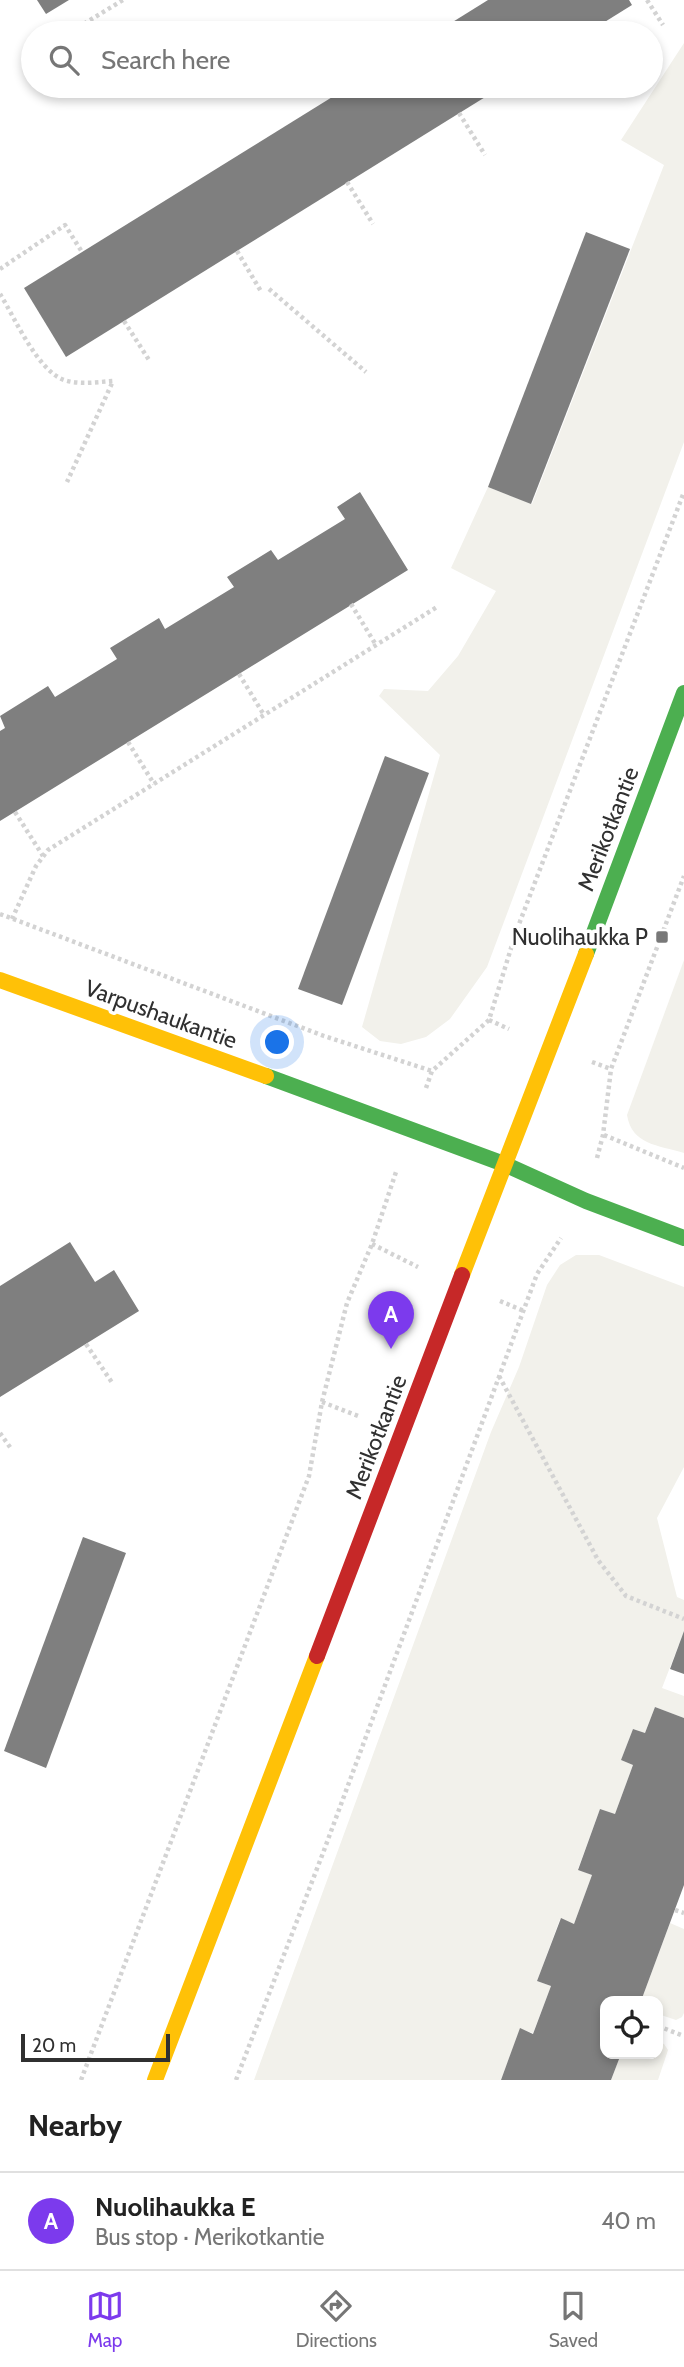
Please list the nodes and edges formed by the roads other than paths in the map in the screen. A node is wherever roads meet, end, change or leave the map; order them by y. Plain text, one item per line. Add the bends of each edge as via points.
1 (684, 693) edge
2 (0, 979) edge
3 (503, 1164) junction
4 (684, 1238) edge
5 (155, 2080) edge

1 - 3 street, Merikotkantie
2 - 3 street, Varpushaukantie
3 - 4 street, Varpushaukantie
3 - 5 street, Merikotkantie

